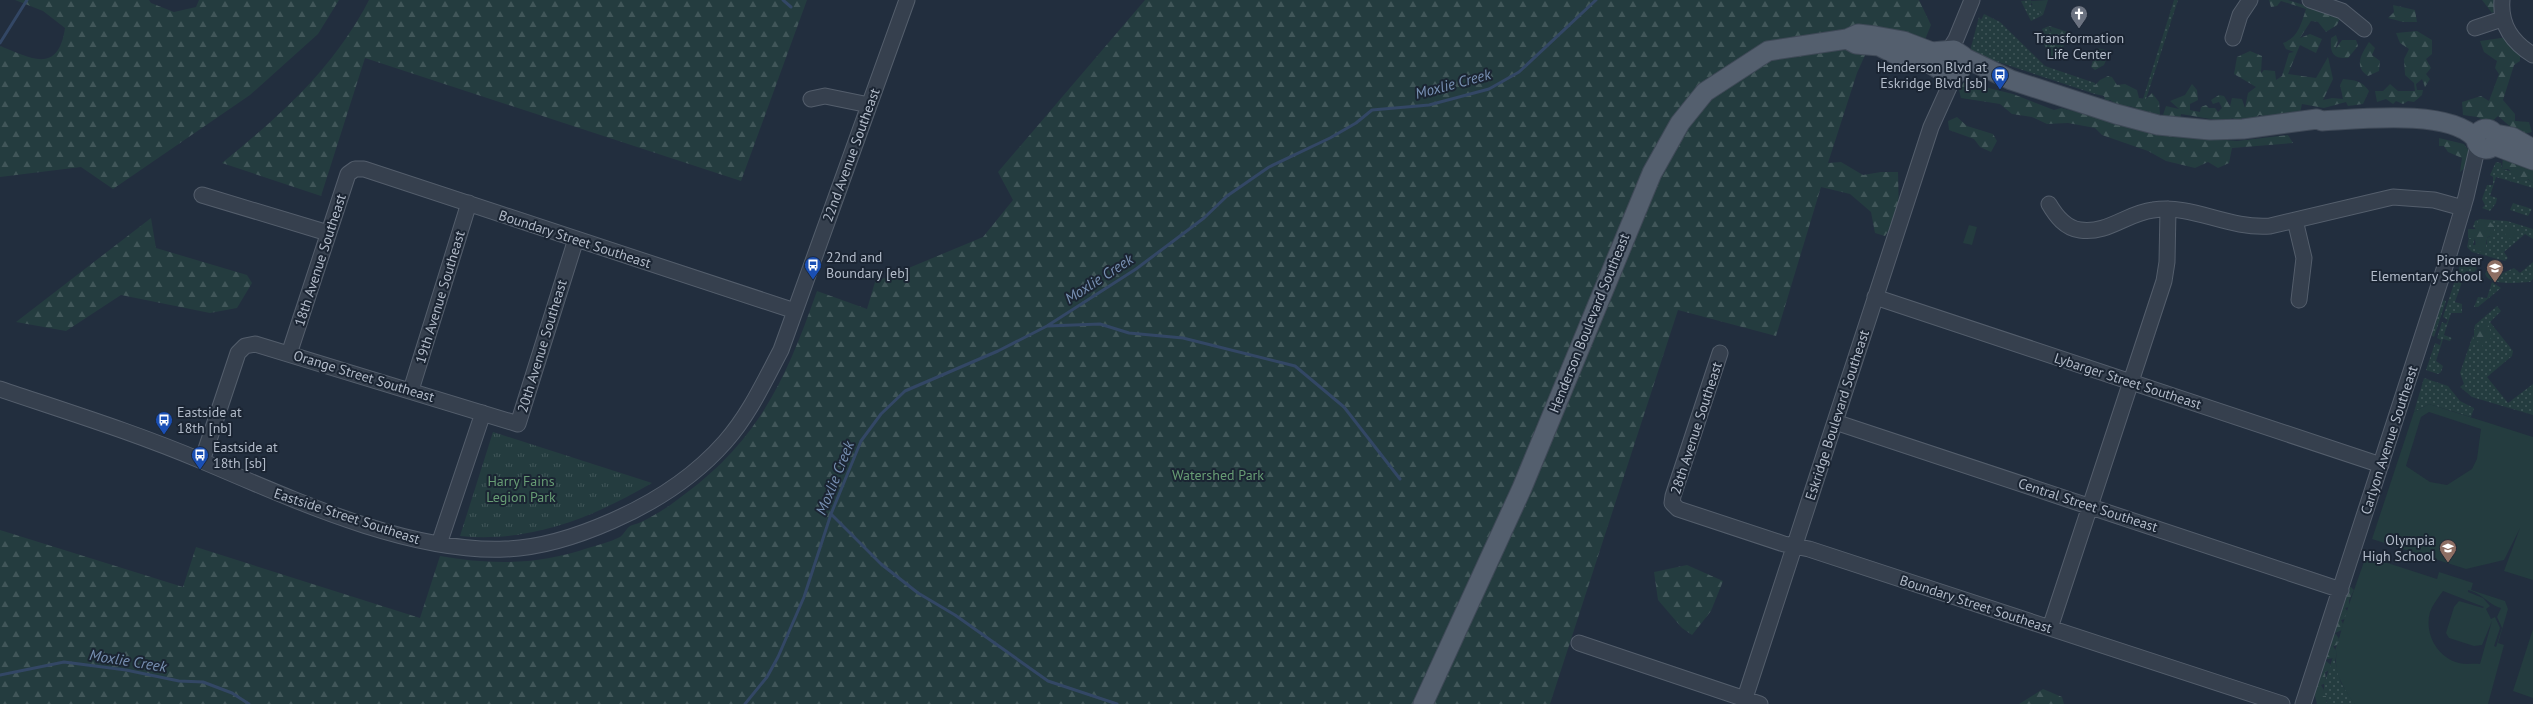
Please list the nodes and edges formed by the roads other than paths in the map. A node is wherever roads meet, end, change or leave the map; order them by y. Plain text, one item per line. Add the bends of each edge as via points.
1 (907, 0) edge
2 (2250, 0) edge
3 (2310, 0) edge
4 (2502, 0) edge
5 (1971, 1) edge
6 (2502, 19) junction
7 (2475, 28) dead end
8 (2364, 29) dead end
9 (2233, 38) dead end
10 (1847, 39) junction
11 (1955, 53) junction
12 (2533, 55) edge
13 (1948, 72) junction
14 (2011, 80) junction
15 (811, 99) dead end
16 (869, 105) junction
17 (2485, 140) junction
18 (2533, 149) edge
19 (2533, 160) edge
20 (355, 169) joint
21 (202, 194) dead end
22 (2465, 202) junction
23 (469, 204) junction
24 (2049, 204) dead end
25 (2168, 208) junction
26 (2295, 220) junction
27 (328, 233) junction
28 (576, 239) junction
29 (1875, 297) junction
30 (2299, 300) dead end
31 (795, 311) junction
32 (1720, 352) dead end
33 (290, 354) junction
34 (2131, 382) junction
35 (0, 389) edge
36 (411, 390) junction
37 (483, 413) junction
38 (1835, 422) junction
39 (202, 461) junction
40 (2381, 465) junction
41 (1672, 503) joint
42 (2091, 506) junction
43 (439, 544) junction
44 (1794, 546) junction
45 (2341, 590) junction
46 (2050, 628) junction
47 (1580, 643) dead end
48 (1744, 702) edge
49 (1423, 704) edge
50 (1760, 704) edge
51 (2282, 704) edge
52 (2303, 704) edge

1 - 16 street, 22nd Avenue Southeast
2 - 9 street via 2240,15
3 - 8 street via 2342,11
4 - 6 street
5 - 11 street via 1956,39
6 - 7 street
6 - 12 street via 2508,33
10 - 11 main road, Henderson Boulevard Southeast via 1858,34 1876,36 1903,41 1932,52
10 - 13 main road, Henderson Boulevard Southeast via 1856,44 1879,46 1897,55 1921,60
10 - 49 main road, Henderson Boulevard Southeast via 1768,51 1705,92 1680,123 1652,173 1522,488
11 - 13 main road via 1962,70
11 - 14 main road, Henderson Boulevard Southeast
13 - 14 main road, Henderson Boulevard Southeast via 1989,80
13 - 29 street, Eskridge Boulevard Southeast
14 - 17 main road, Henderson Boulevard Southeast via 2138,120 2171,127 2243,129 2317,119 2349,110 2396,108 2442,115
15 - 16 street via 825,96
16 - 31 street, 22nd Avenue Southeast
17 - 18 main road, Henderson Boulevard Southeast via 2512,137
17 - 19 main road, Henderson Boulevard Southeast
17 - 22 street, Carlyon Avenue Southeast
20 - 23 street, Boundary Street Southeast via 364,169
20 - 27 street, 18th Avenue Southeast via 348,174
21 - 27 street
22 - 26 street via 2393,197
22 - 40 street, Carlyon Avenue Southeast
23 - 28 street, Boundary Street Southeast
23 - 36 street, 19th Avenue Southeast
24 - 25 street via 2062,222 2070,227 2089,231 2107,228 2151,210
25 - 26 street via 2186,210 2252,228
25 - 34 street via 2164,280
26 - 30 street via 2304,258
27 - 33 street, 18th Avenue Southeast
28 - 31 street, Boundary Street Southeast
28 - 37 street, 20th Avenue Southeast via 518,424
29 - 34 street, Lybarger Street Southeast
29 - 38 street, Eskridge Boulevard Southeast
31 - 43 street, Eastside Street Southeast via 780,350 754,401 725,442 690,474 655,499 600,526 562,540 534,546 504,549
32 - 41 street, 28th Avenue Southeast
33 - 36 street, Orange Street Southeast
33 - 39 street, Orange Street Southeast via 255,344 245,346 238,353
34 - 40 street, Lybarger Street Southeast
34 - 42 street
35 - 39 street, Eastside Street Southeast via 139,436
36 - 37 street, Orange Street Southeast
37 - 43 street
38 - 42 street, Central Street Southeast
38 - 44 street, Eskridge Boulevard Southeast
39 - 43 street, Eastside Street Southeast via 322,510
40 - 45 street, Carlyon Avenue Southeast
41 - 44 street, Boundary Street Southeast via 1678,509
42 - 45 street, Central Street Southeast
42 - 46 street
44 - 46 street, Boundary Street Southeast
44 - 48 street, Eskridge Boulevard Southeast
45 - 52 street, Carlyon Avenue Southeast
46 - 51 street, Boundary Street Southeast
47 - 48 street
48 - 50 street

